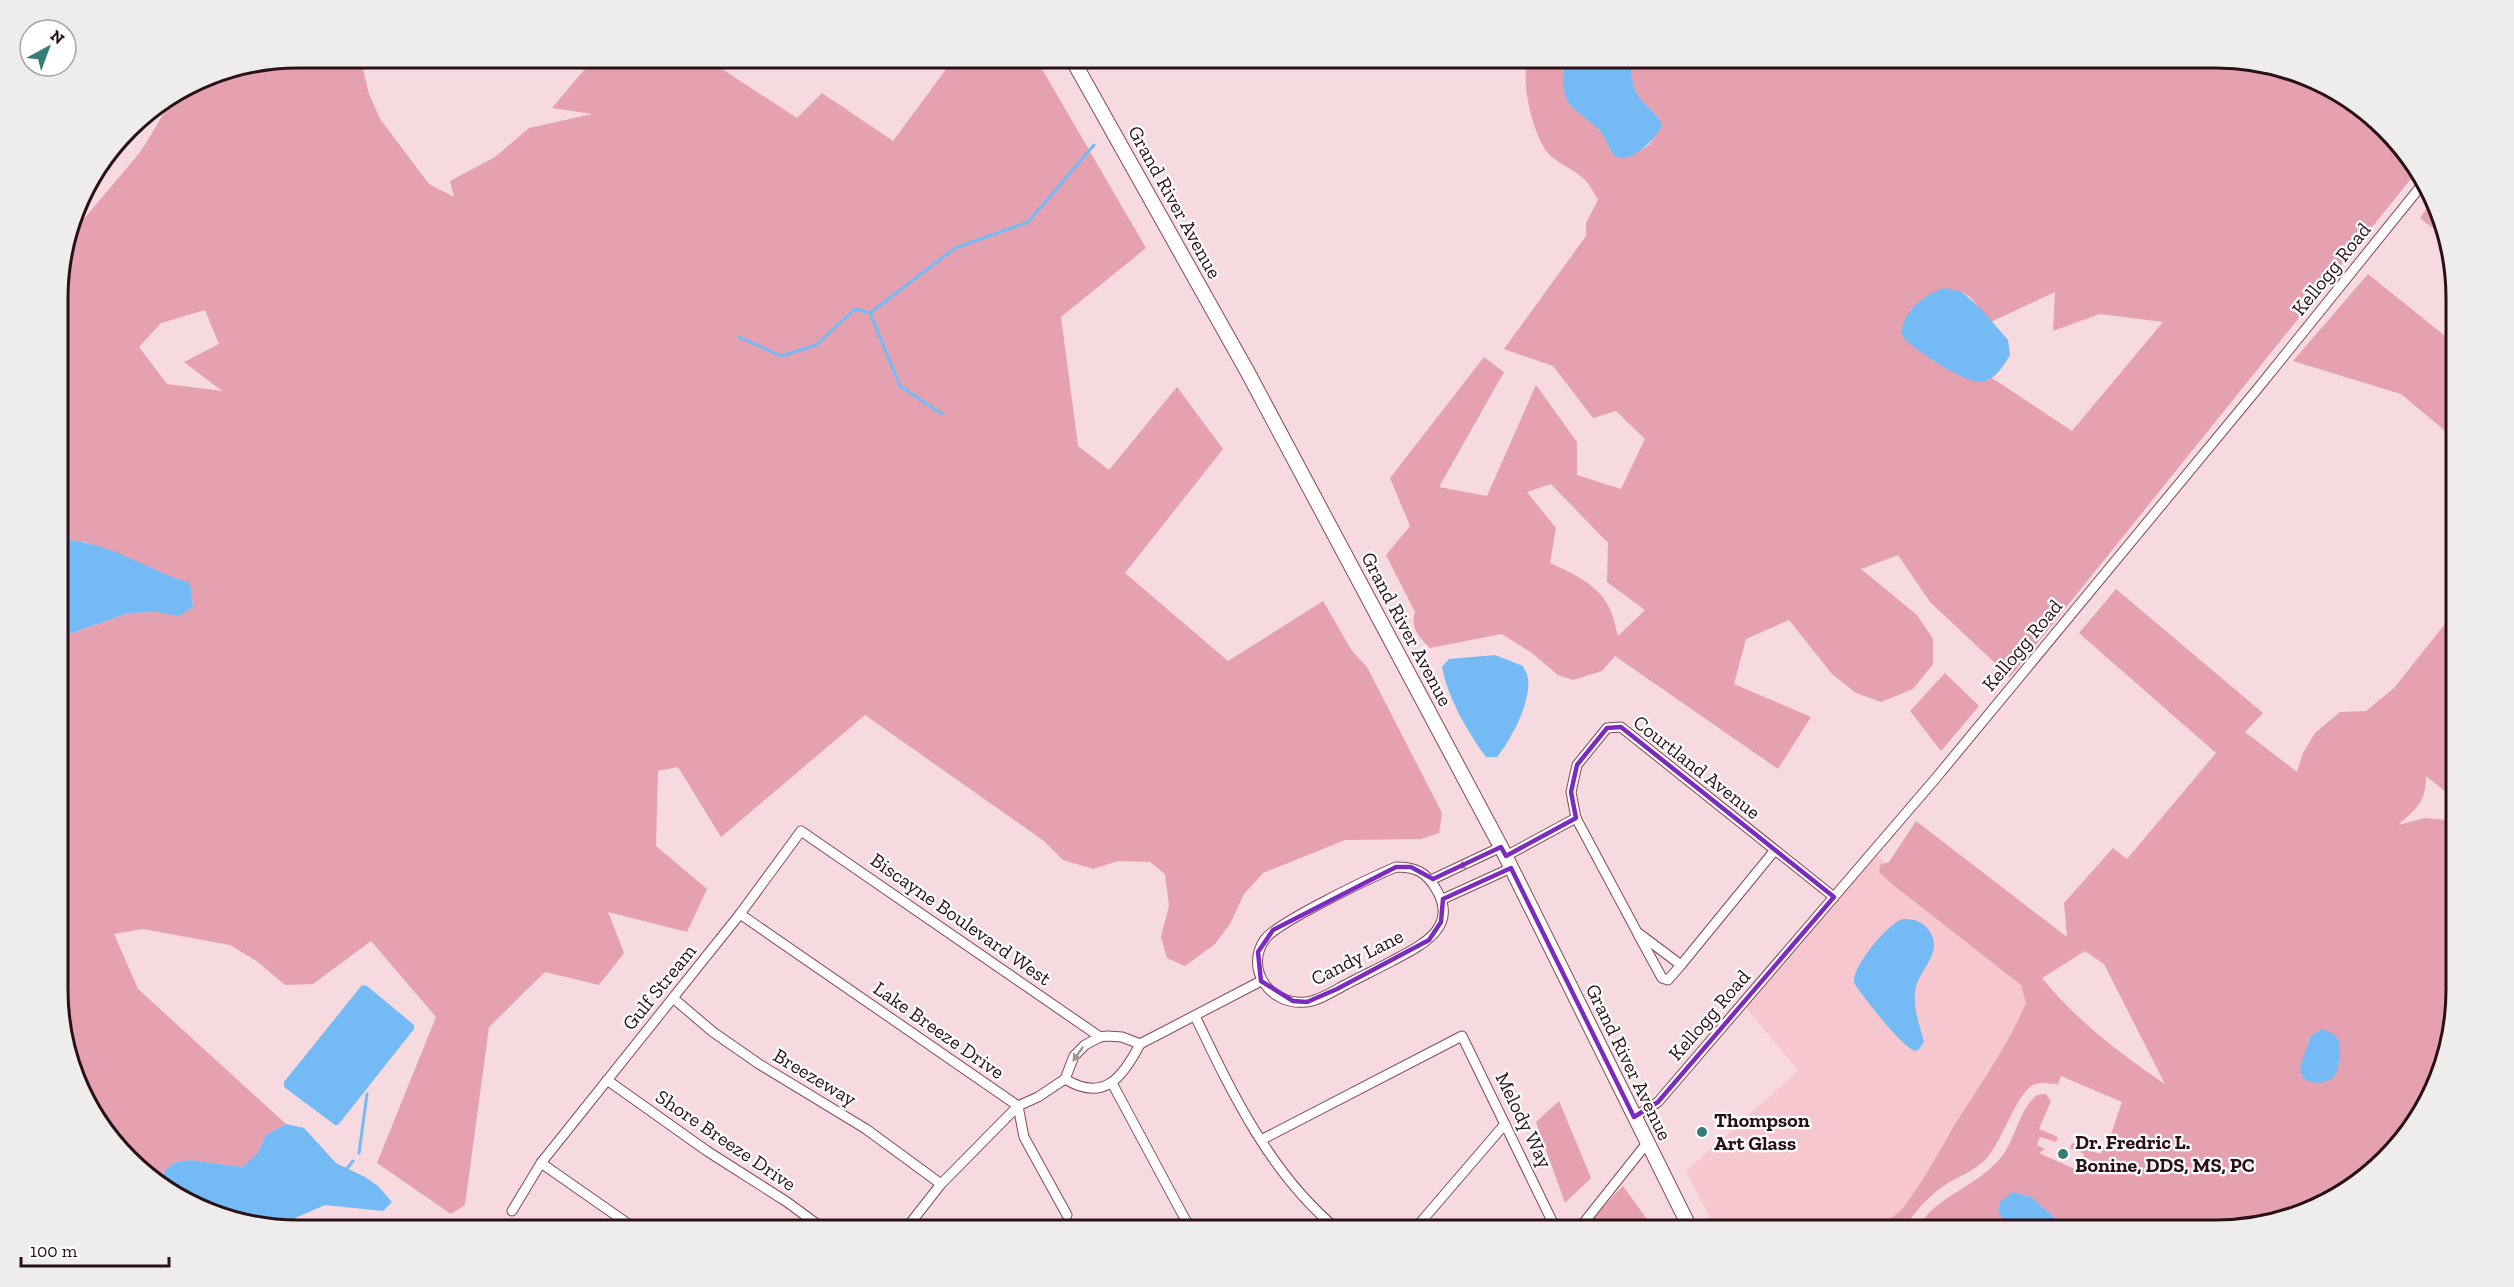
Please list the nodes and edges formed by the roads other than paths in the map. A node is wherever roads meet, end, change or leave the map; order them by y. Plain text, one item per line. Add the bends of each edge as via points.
1 (1077, 68) edge
2 (2419, 189) edge
3 (1576, 818) junction
4 (801, 831) joint
5 (1775, 850) junction
6 (1506, 857) junction
7 (1431, 880) junction
8 (1834, 897) junction
9 (1443, 899) junction
10 (740, 914) junction
11 (1637, 932) junction
12 (1681, 964) junction
13 (1261, 981) junction
14 (673, 998) junction
15 (1195, 1016) junction
16 (1100, 1037) junction
17 (1140, 1044) junction
18 (1065, 1079) junction
19 (607, 1080) junction
20 (1112, 1083) junction
21 (1018, 1106) junction
22 (1634, 1118) junction
23 (1505, 1124) junction
24 (1261, 1140) junction
25 (1647, 1143) junction
26 (542, 1162) junction
27 (941, 1184) junction
28 (512, 1210) dead end
29 (1067, 1215) dead end
30 (623, 1220) edge
31 (810, 1220) edge
32 (913, 1220) edge
33 (1186, 1220) edge
34 (1326, 1220) edge
35 (1423, 1220) edge
36 (1552, 1220) edge
37 (1586, 1220) edge
38 (1686, 1220) edge

1 - 6 main road, Grand River Avenue via 1247,371
2 - 8 street, Kellogg Road
3 - 5 street, Courtland Avenue via 1572,792 1577,765 1607,728 1621,727
3 - 6 street
3 - 11 street, Courtland Avenue
4 - 10 street, Gulf Stream
4 - 16 street, Biscayne Boulevard West
5 - 8 street, Courtland Avenue
5 - 12 street, Courtland Avenue
6 -> 7 street
6 - 9 street
6 - 22 main road, Grand River Avenue
7 - 9 street
7 - 13 street via 1412,867 1396,867 1273,930 1258,952
8 - 22 street, Kellogg Road via 1658,1102
9 - 13 street, Candy Lane via 1441,922 1429,940 1337,989 1307,1002 1293,1001 1274,993
10 - 14 street, Gulf Stream
10 - 21 street, Lake Breeze Drive
11 - 12 street, Courtland Avenue
11 - 12 street, Courtland Avenue via 1662,978 1668,980
13 - 15 street
14 - 19 street, Gulf Stream
14 - 27 street, Breezeway via 759,1064 866,1129
15 - 17 street
15 - 24 street via 1226,1081
16 - 17 street via 1122,1036
16 -> 18 street via 1074,1056
17 - 20 street via 1122,1075
18 - 20 street via 1091,1090
18 - 21 street
19 - 26 street, Gulf Stream
19 - 31 street, Shore Breeze Drive
20 - 33 street
21 - 27 street
21 - 29 street via 1024,1137
22 - 25 main road, Grand River Avenue
23 - 24 street, Melody Way via 1462,1036
23 - 35 street
23 - 36 street, Melody Way
24 - 34 street via 1274,1162
25 - 37 street
25 - 38 main road, Grand River Avenue
26 - 28 street, Gulf Stream
26 - 30 street
27 - 32 street

